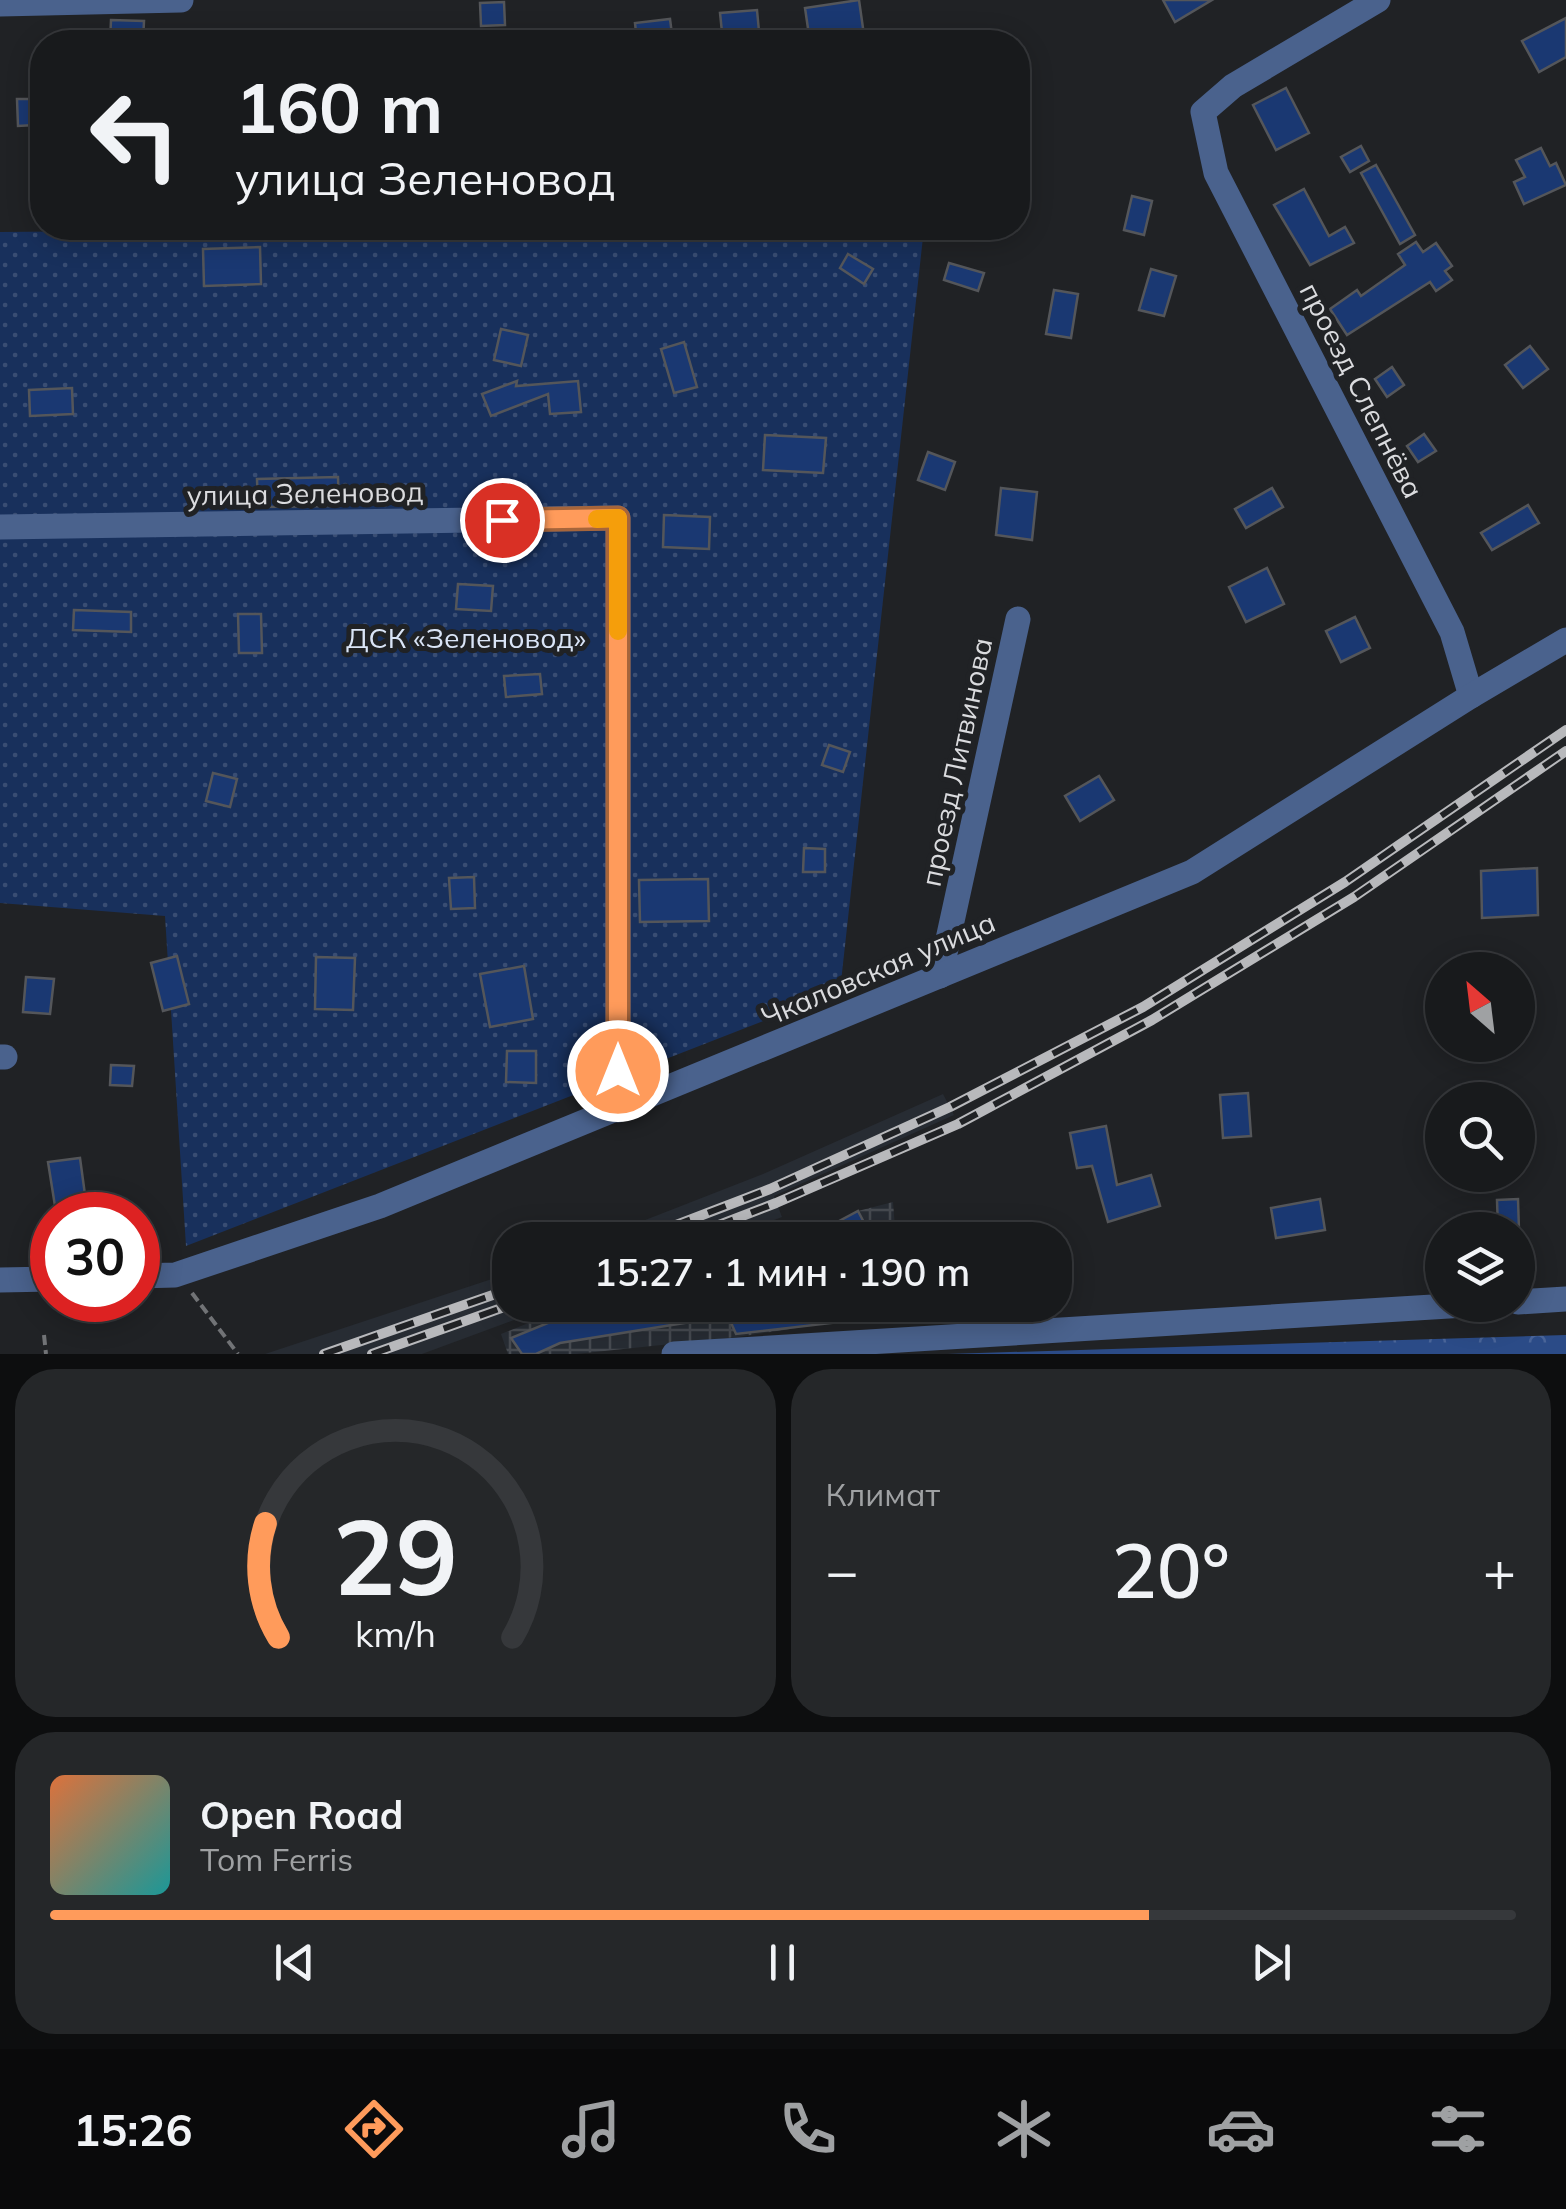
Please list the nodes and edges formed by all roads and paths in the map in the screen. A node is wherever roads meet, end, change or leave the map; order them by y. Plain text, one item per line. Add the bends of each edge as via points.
1 (182, 0) edge
2 (1378, 0) edge
3 (0, 4) edge
4 (0, 527) edge
5 (1018, 619) dead end
6 (1566, 640) edge
7 (1471, 696) junction
8 (940, 976) junction
9 (618, 1110) junction
10 (175, 1274) junction
11 (160, 1275) edge
12 (30, 1279) edge
13 (0, 1280) edge
14 (1566, 1299) edge
15 (1535, 1301) edge
16 (1425, 1307) edge
17 (44, 1335) dead end
18 (46, 1354) edge
19 (238, 1354) edge
20 (674, 1354) edge

1 - 3 street
2 - 7 street, проезд Слепнёва via 1233,86 1202,112 1216,173 1452,632
4 - 9 street, улица Зеленовод via 618,518
5 - 8 street, проезд Литвинова
6 - 7 street, Чкаловская улица
7 - 8 street, Чкаловская улица via 1192,872
8 - 9 street, Чкаловская улица
9 - 10 street, Чкаловская улица via 380,1206
10 - 11 street, Чкаловская улица
10 - 19 path
12 - 13 street
14 - 15 street
16 - 20 street
17 - 18 path

